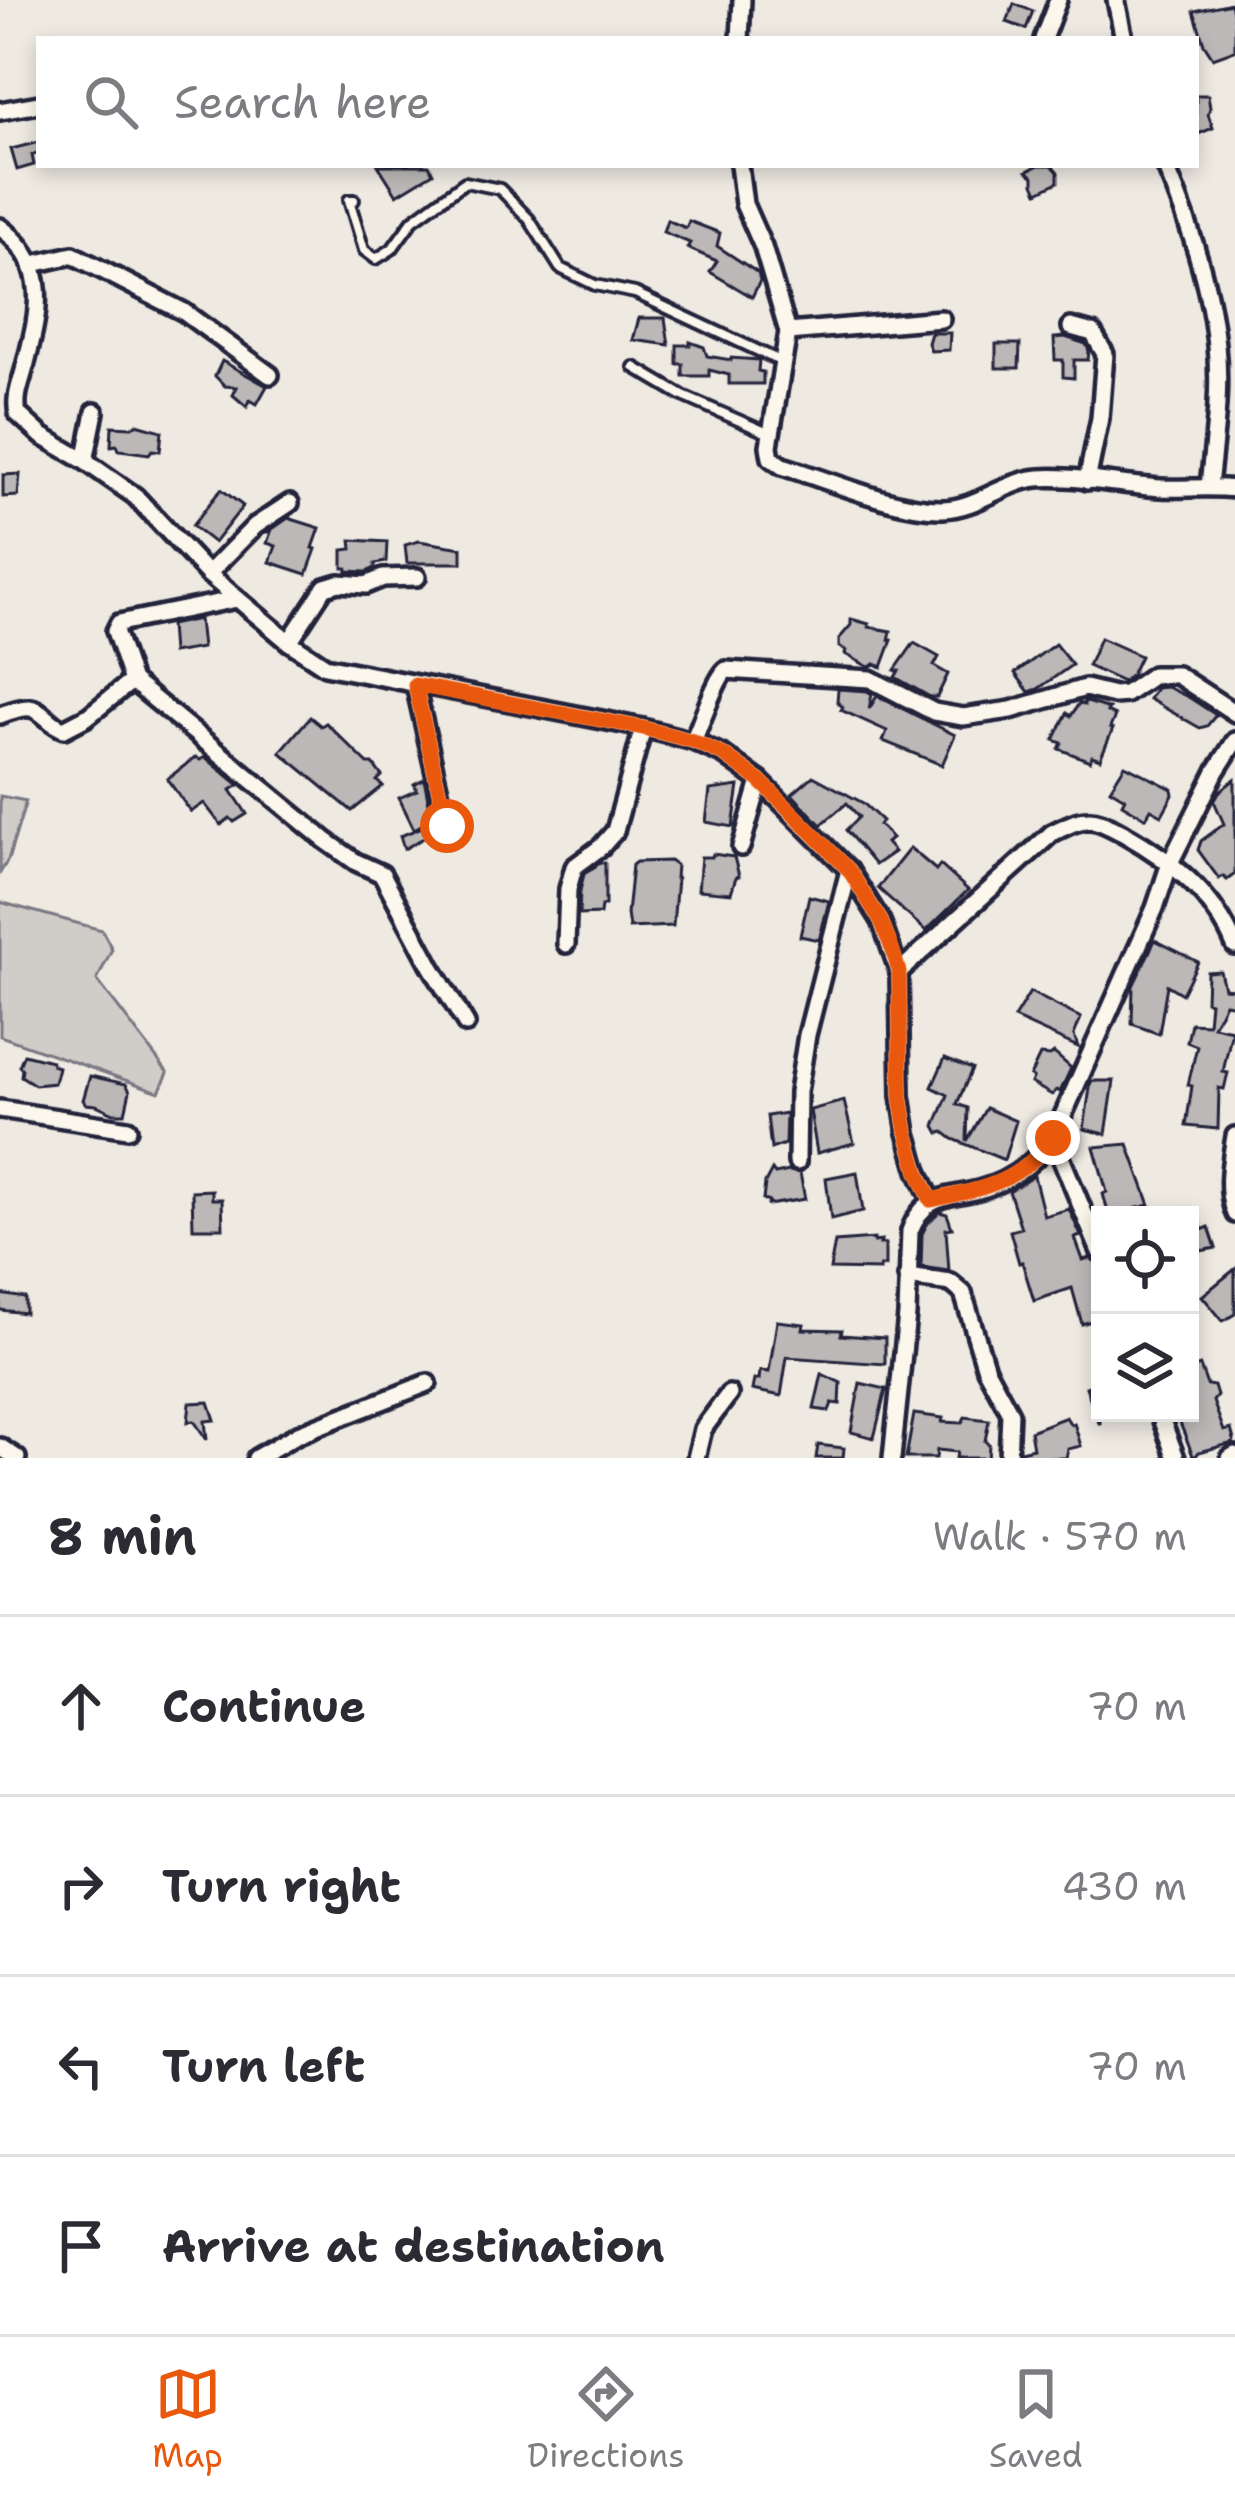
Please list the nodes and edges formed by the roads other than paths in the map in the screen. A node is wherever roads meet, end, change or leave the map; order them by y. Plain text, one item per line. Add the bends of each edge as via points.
1 (742, 0) edge
2 (1058, 0) edge
3 (1116, 0) edge
4 (735, 36) edge
5 (1044, 36) edge
6 (1123, 36) edge
7 (36, 105) edge
8 (0, 111) edge
9 (739, 168) edge
10 (1166, 168) edge
11 (354, 200) dead end
12 (0, 227) edge
13 (33, 264) junction
14 (941, 319) dead end
15 (1071, 327) dead end
16 (788, 332) junction
17 (783, 362) junction
18 (634, 367) dead end
19 (270, 375) dead end
20 (95, 412) dead end
21 (771, 435) junction
22 (85, 461) junction
23 (1088, 482) junction
24 (1209, 486) junction
25 (1235, 489) edge
26 (290, 503) dead end
27 (208, 574) junction
28 (417, 577) dead end
29 (237, 599) junction
30 (290, 642) junction
31 (132, 681) junction
32 (415, 685) junction
33 (1235, 712) edge
34 (0, 715) edge
35 (643, 728) junction
36 (693, 741) junction
37 (1235, 741) edge
38 (760, 781) junction
39 (447, 826) dead end
40 (741, 847) dead end
41 (1171, 863) junction
42 (849, 870) junction
43 (566, 944) dead end
44 (1235, 946) edge
45 (899, 972) junction
46 (466, 1024) dead end
47 (0, 1109) edge
48 (128, 1129) dead end
49 (1235, 1136) edge
50 (1053, 1138) junction
51 (796, 1162) dead end
52 (931, 1200) junction
53 (1235, 1214) edge
54 (1091, 1230) edge
55 (907, 1277) junction
56 (428, 1383) dead end
57 (729, 1394) dead end
58 (1162, 1422) edge
59 (0, 1447) edge
60 (894, 1456) edge
61 (16, 1458) edge
62 (256, 1458) edge
63 (697, 1458) edge
64 (1009, 1458) edge
65 (1176, 1458) edge

1 - 4 street
2 - 5 street
3 - 6 street
7 - 8 street
9 - 16 street
10 - 24 street via 1216,344
11 - 17 lane via 364,250 376,259 465,182 500,189 560,268 635,293
12 - 13 street
13 - 19 street via 74,255 184,313
13 - 22 street via 38,304 16,405 42,436
14 - 16 street
15 - 23 street via 1093,333 1105,354
16 - 17 street
17 - 21 street
18 - 21 lane
20 - 22 street
21 - 23 street via 771,458 782,466 910,507 966,505 1030,479
22 - 27 street via 135,496
23 - 24 street
24 - 25 street
26 - 27 street
27 - 29 street
28 - 30 street via 326,587
29 - 30 street
29 - 31 street via 119,623
30 - 32 street via 325,666
31 - 34 street via 64,729 31,708
31 - 46 street via 325,840 382,874
32 - 35 street
32 - 39 street
33 - 36 street via 1166,673 1126,694 1084,688 963,717 934,712 870,679 726,670
35 - 36 street
35 - 43 street via 615,831 574,867
36 - 38 street
37 - 41 street
38 - 40 street
38 - 42 street
41 - 44 street via 1220,915
41 - 45 street via 1103,823 1074,822
41 - 50 street
42 - 45 street via 881,921
42 - 51 street via 807,1035
45 - 52 street via 901,1096
47 - 48 street
49 - 53 street
50 - 52 street via 1015,1175
50 - 54 street
52 - 55 street via 910,1231
55 - 60 street
55 - 64 street via 951,1283 963,1293 986,1369 1010,1413
56 - 62 street
57 - 63 street via 704,1429
58 - 65 street
59 - 61 street

